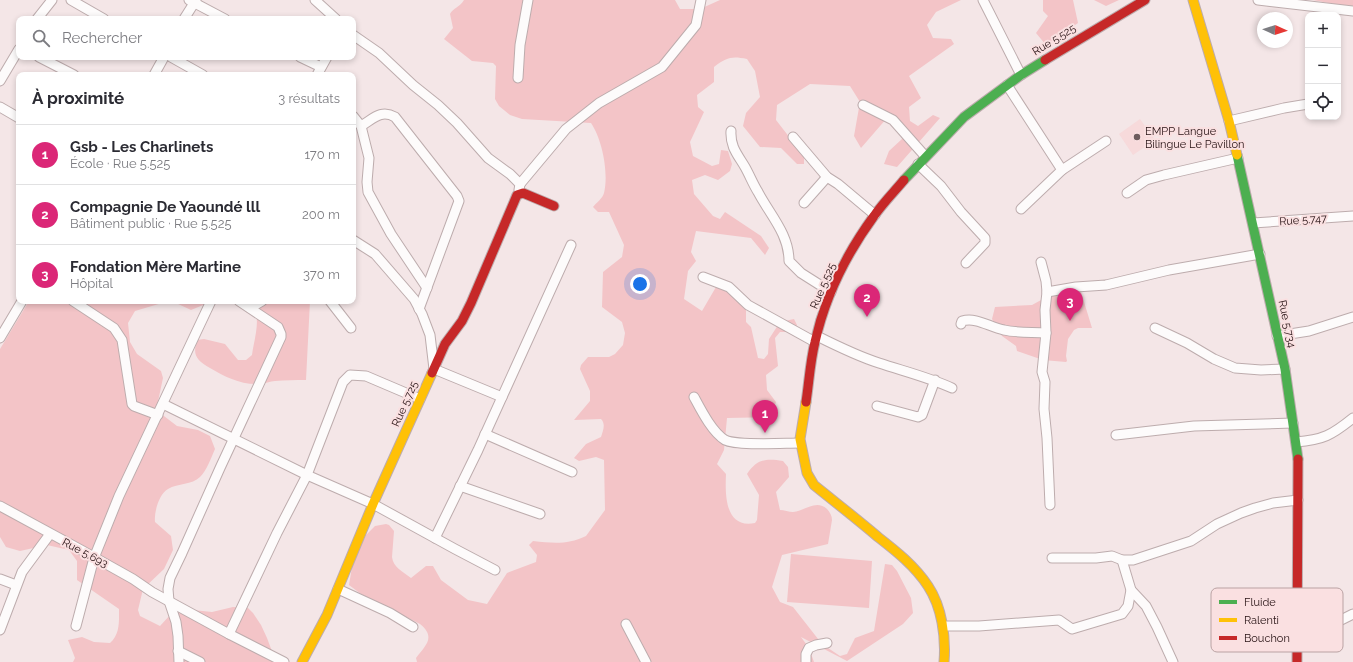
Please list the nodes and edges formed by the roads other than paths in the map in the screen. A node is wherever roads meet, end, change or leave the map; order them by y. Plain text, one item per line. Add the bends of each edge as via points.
1 (52, 0) edge
2 (71, 0) edge
3 (315, 0) edge
4 (528, 0) edge
5 (701, 0) edge
6 (983, 0) edge
7 (1145, 0) edge
8 (1193, 0) edge
9 (1258, 0) edge
10 (193, 1) edge
11 (1315, 7) edge
12 (1353, 12) edge
13 (39, 16) edge
14 (99, 16) edge
15 (186, 16) edge
16 (220, 16) edge
17 (333, 16) edge
18 (356, 36) edge
19 (16, 54) edge
20 (45, 60) edge
21 (162, 60) edge
22 (176, 60) edge
23 (303, 60) edge
24 (325, 60) edge
25 (68, 72) edge
26 (156, 72) edge
27 (198, 72) edge
28 (317, 72) edge
29 (319, 72) edge
30 (1021, 75) junction
31 (518, 78) dead end
32 (0, 81) edge
33 (1007, 85) junction
34 (863, 104) dead end
35 (1305, 104) edge
36 (0, 106) edge
37 (16, 116) edge
38 (356, 120) edge
39 (1229, 121) junction
40 (361, 126) junction
41 (731, 131) dead end
42 (793, 137) dead end
43 (1106, 141) dead end
44 (925, 156) junction
45 (1238, 158) junction
46 (918, 164) junction
47 (1062, 170) junction
48 (827, 177) junction
49 (520, 184) junction
50 (1127, 193) dead end
51 (519, 194) junction
52 (804, 203) dead end
53 (554, 206) dead end
54 (1021, 209) dead end
55 (875, 215) junction
56 (1353, 216) edge
57 (1253, 223) junction
58 (356, 242) edge
59 (571, 245) dead end
60 (1260, 254) junction
61 (1041, 262) dead end
62 (966, 263) dead end
63 (703, 277) dead end
64 (427, 288) junction
65 (831, 292) junction
66 (1047, 292) junction
67 (20, 304) edge
68 (78, 304) edge
69 (210, 304) edge
70 (244, 304) edge
71 (257, 304) edge
72 (332, 304) edge
73 (250, 308) junction
74 (419, 309) junction
75 (1353, 317) edge
76 (960, 324) dead end
77 (352, 328) dead end
78 (1155, 328) dead end
79 (1046, 333) junction
80 (430, 336) junction
81 (1277, 336) junction
82 (0, 338) edge
83 (816, 339) junction
84 (446, 344) junction
85 (434, 369) junction
86 (1285, 369) junction
87 (935, 380) junction
88 (952, 388) dead end
89 (694, 397) dead end
90 (502, 398) junction
91 (420, 399) junction
92 (163, 404) junction
93 (877, 406) dead end
94 (158, 415) junction
95 (1353, 418) edge
96 (1293, 423) junction
97 (485, 434) junction
98 (1116, 435) dead end
99 (233, 439) junction
100 (1296, 442) junction
101 (800, 443) junction
102 (572, 472) dead end
103 (307, 474) junction
104 (460, 486) junction
105 (1298, 500) junction
106 (373, 504) junction
107 (1050, 505) dead end
108 (0, 506) edge
109 (540, 514) dead end
110 (50, 534) junction
111 (435, 538) junction
112 (94, 558) junction
113 (1052, 558) dead end
114 (1122, 560) junction
115 (495, 570) dead end
116 (0, 579) edge
117 (16, 585) junction
118 (1297, 588) edge
119 (338, 589) junction
120 (1131, 590) junction
121 (169, 601) junction
122 (1353, 614) edge
123 (1343, 619) edge
124 (626, 624) dead end
125 (76, 626) dead end
126 (943, 626) junction
127 (413, 627) dead end
128 (0, 630) edge
129 (228, 634) junction
130 (827, 643) dead end
131 (178, 651) junction
132 (1297, 652) edge
133 (179, 662) edge
134 (200, 662) edge
135 (284, 662) edge
136 (302, 662) edge
137 (646, 662) edge
138 (806, 662) edge
139 (944, 662) edge
140 (1173, 662) edge
141 (1297, 662) edge

1 - 13 street
2 - 14 street
3 - 17 street
4 - 31 street via 520,45
5 - 49 street via 696,25 662,67 599,104 566,129
6 - 30 street
7 - 30 street, Rue 5.525
8 - 39 street, Rue 5.734
9 - 11 street
10 - 15 street
10 - 16 street
11 - 12 street
18 - 49 street via 438,105 488,158
19 - 32 street
20 - 25 street
21 - 26 street
22 - 27 street
23 - 28 street
24 - 29 street
30 - 33 street, Rue 5.525
33 - 44 street, Rue 5.525 via 964,117
33 - 47 street
34 - 44 street via 893,120
35 - 39 street
36 - 37 street
38 - 40 street
39 - 45 street, Rue 5.734
40 - 64 street via 369,158 368,192 391,234
40 - 64 street via 383,114 388,113 395,117 457,196 458,206
41 - 65 street via 733,148 777,222 789,249 789,261 801,273
42 - 48 street
43 - 47 street
44 - 46 street, Rue 5.525
45 - 50 street via 1146,180
45 - 57 street, Rue 5.734
46 - 55 street, Rue 5.525
46 - 62 street via 985,238 985,243
47 - 54 street
48 - 52 street
48 - 55 street
49 - 51 street
51 - 53 street via 523,193
51 - 84 street, Rue 5.725 via 471,303
55 - 65 street, Rue 5.525
56 - 57 street, Rue 5.747
57 - 60 street, Rue 5.734
58 - 74 street via 375,254 414,299
59 - 90 street
60 - 66 street via 1169,270 1106,285
60 - 81 street, Rue 5.734
61 - 66 street
63 - 83 street via 729,287 748,305
64 - 74 street
65 - 83 street, Rue 5.525
66 - 79 street
67 - 82 street
68 - 94 street via 114,328 122,340 132,404
69 - 92 street
70 - 73 street
71 - 73 street
72 - 77 street
73 - 99 street via 278,327 281,338
74 - 80 street
75 - 81 street via 1309,331
76 - 79 street via 969,319 1004,330
78 - 86 street via 1235,368
79 - 107 street via 1042,372 1045,382 1044,408
80 - 84 street
80 - 85 street
81 - 86 street, Rue 5.734
83 - 87 street via 878,363
83 - 101 street, Rue 5.525
84 - 85 street, Rue 5.725
85 - 90 street
85 - 91 street, Rue 5.725
86 - 96 street, Rue 5.734
87 - 88 street
87 - 93 street via 922,415 918,417
89 - 101 street via 706,419 724,439 737,443
90 - 97 street
91 - 103 street via 366,376 350,375 343,382
91 - 106 street, Rue 5.725
92 - 94 street
92 - 99 street
94 - 112 street via 119,496
95 - 100 street via 1326,437
96 - 98 street via 1194,426
96 - 100 street, Rue 5.734
97 - 102 street
97 - 104 street
99 - 103 street
99 - 121 street via 170,578
100 - 105 street, Rue 5.734
101 - 126 street, Rue 5.525 via 814,485 919,572 937,603
103 - 106 street
103 - 129 street
104 - 109 street
104 - 111 street
105 - 114 street via 1255,508 1217,524 1191,541 1141,558
105 - 118 street, Rue 5.734
106 - 111 street
106 - 119 street, Rue 5.725
108 - 110 street, Rue 5.693
110 - 112 street, Rue 5.693
110 - 117 street via 22,572
111 - 115 street
112 - 121 street, Rue 5.693
112 - 125 street
113 - 114 street via 1112,556
114 - 120 street
116 - 117 street
117 - 128 street
119 - 127 street via 390,613
119 - 136 street, Rue 5.725
120 - 126 street via 1128,606 1122,614 1072,629 1060,620
120 - 140 street via 1146,606
121 - 129 street
121 - 131 street via 176,622
122 - 123 street
124 - 137 street
126 - 139 street, Rue 5.525
129 - 135 street
130 - 138 street via 809,648
131 - 133 street
131 - 134 street
132 - 141 street, Rue 5.734

